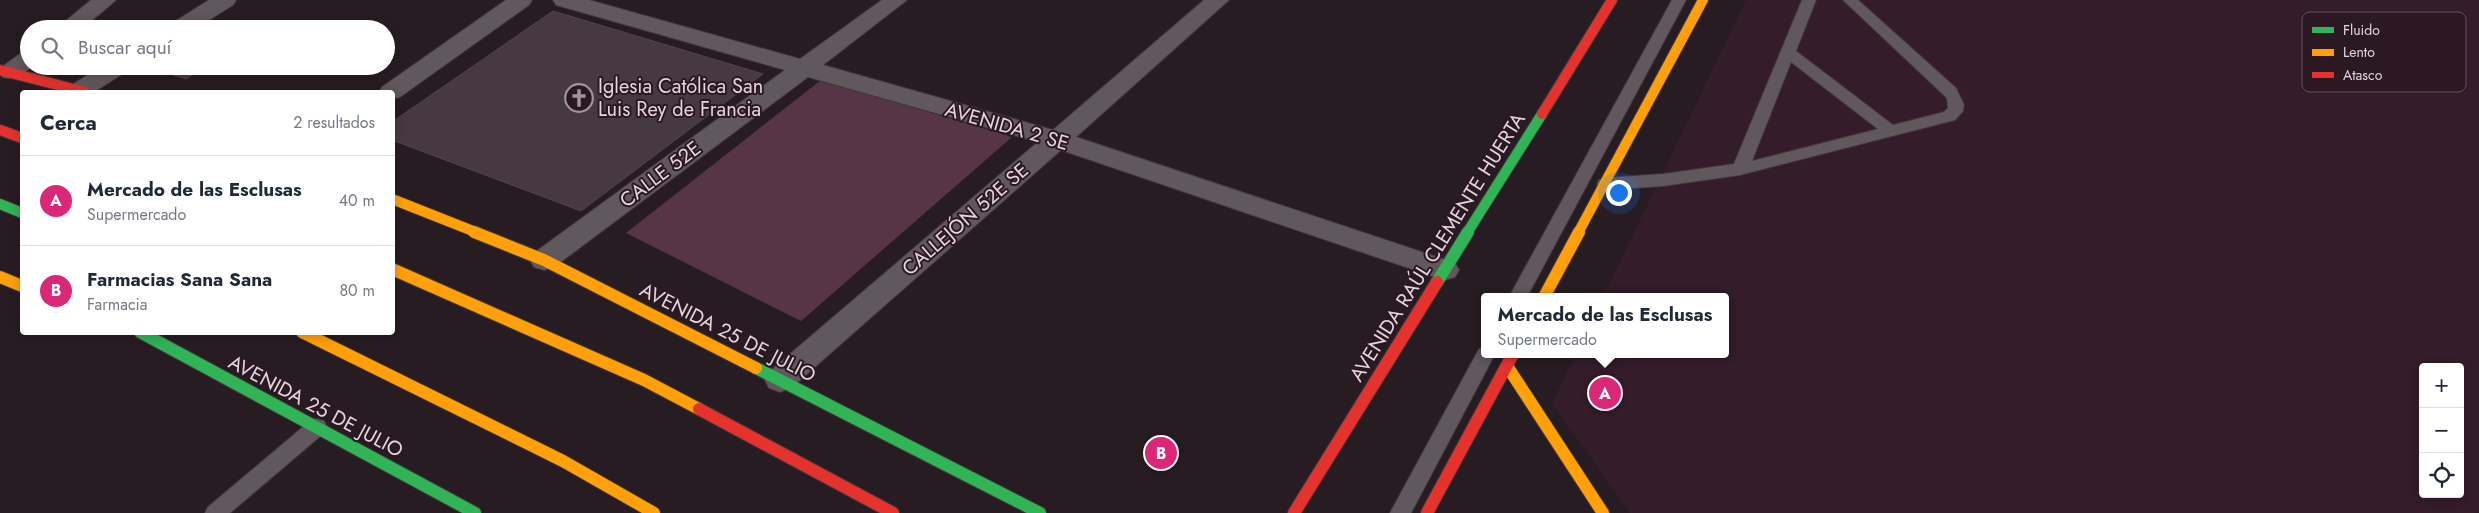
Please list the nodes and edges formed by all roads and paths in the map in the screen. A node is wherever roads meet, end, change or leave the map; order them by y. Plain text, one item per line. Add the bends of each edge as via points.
1 (105, 0) edge
2 (225, 0) edge
3 (521, 0) edge
4 (564, 0) edge
5 (896, 0) edge
6 (1218, 0) edge
7 (1612, 0) edge
8 (1679, 0) edge
9 (1703, 0) edge
10 (1809, 0) edge
11 (1850, 0) edge
12 (79, 20) edge
13 (193, 20) edge
14 (1788, 52) junction
15 (804, 68) junction
16 (35, 75) edge
17 (106, 75) edge
18 (76, 90) edge
19 (85, 90) edge
20 (394, 90) edge
21 (0, 130) edge
22 (1891, 131) junction
23 (20, 137) edge
24 (1056, 139) junction
25 (1740, 169) junction
26 (1605, 184) junction
27 (395, 200) edge
28 (0, 204) edge
29 (20, 212) edge
30 (544, 260) junction
31 (395, 270) edge
32 (1445, 270) junction
33 (0, 277) edge
34 (20, 285) edge
35 (1520, 293) edge
36 (1546, 293) edge
37 (146, 335) edge
38 (308, 335) edge
39 (1484, 358) edge
40 (1512, 358) edge
41 (1507, 366) junction
42 (780, 380) junction
43 (317, 427) junction
44 (215, 513) edge
45 (475, 513) edge
46 (654, 513) edge
47 (893, 513) edge
48 (1040, 513) edge
49 (1294, 513) edge
50 (1400, 513) edge
51 (1427, 513) edge
52 (1603, 513) edge

1 - 12 street
2 - 13 street
3 - 20 street
4 - 15 street, AVENIDA 2 SE
5 - 15 street, CALLE 52E
6 - 24 street, CALLEJÓN 52E SE
7 - 32 main road, AVENIDA RAÚL CLEMENTE HUERTA
8 - 35 lane
9 - 26 main road
10 - 14 lane
11 - 22 lane via 1956,98 1955,112 1949,116
14 - 22 lane
14 - 25 lane
15 - 24 street, AVENIDA 2 SE
15 - 30 street, CALLE 52E
16 - 18 main road
17 - 19 street
21 - 23 main road
22 - 25 lane
24 - 32 street, AVENIDA 2 SE
24 - 42 street, CALLEJÓN 52E SE
25 - 26 lane via 1664,180
26 - 36 main road
27 - 30 main road, AVENIDA 25 DE JULIO
28 - 29 main road
30 - 42 main road, AVENIDA 25 DE JULIO
31 - 47 main road via 644,380
32 - 49 main road, AVENIDA RAÚL CLEMENTE HUERTA
33 - 34 main road
37 - 43 main road, AVENIDA 25 DE JULIO
38 - 46 main road via 562,460
39 - 50 lane
40 - 41 main road
41 - 51 main road
41 - 52 main road
42 - 48 main road, AVENIDA 25 DE JULIO
43 - 44 lane
43 - 45 main road, AVENIDA 25 DE JULIO

